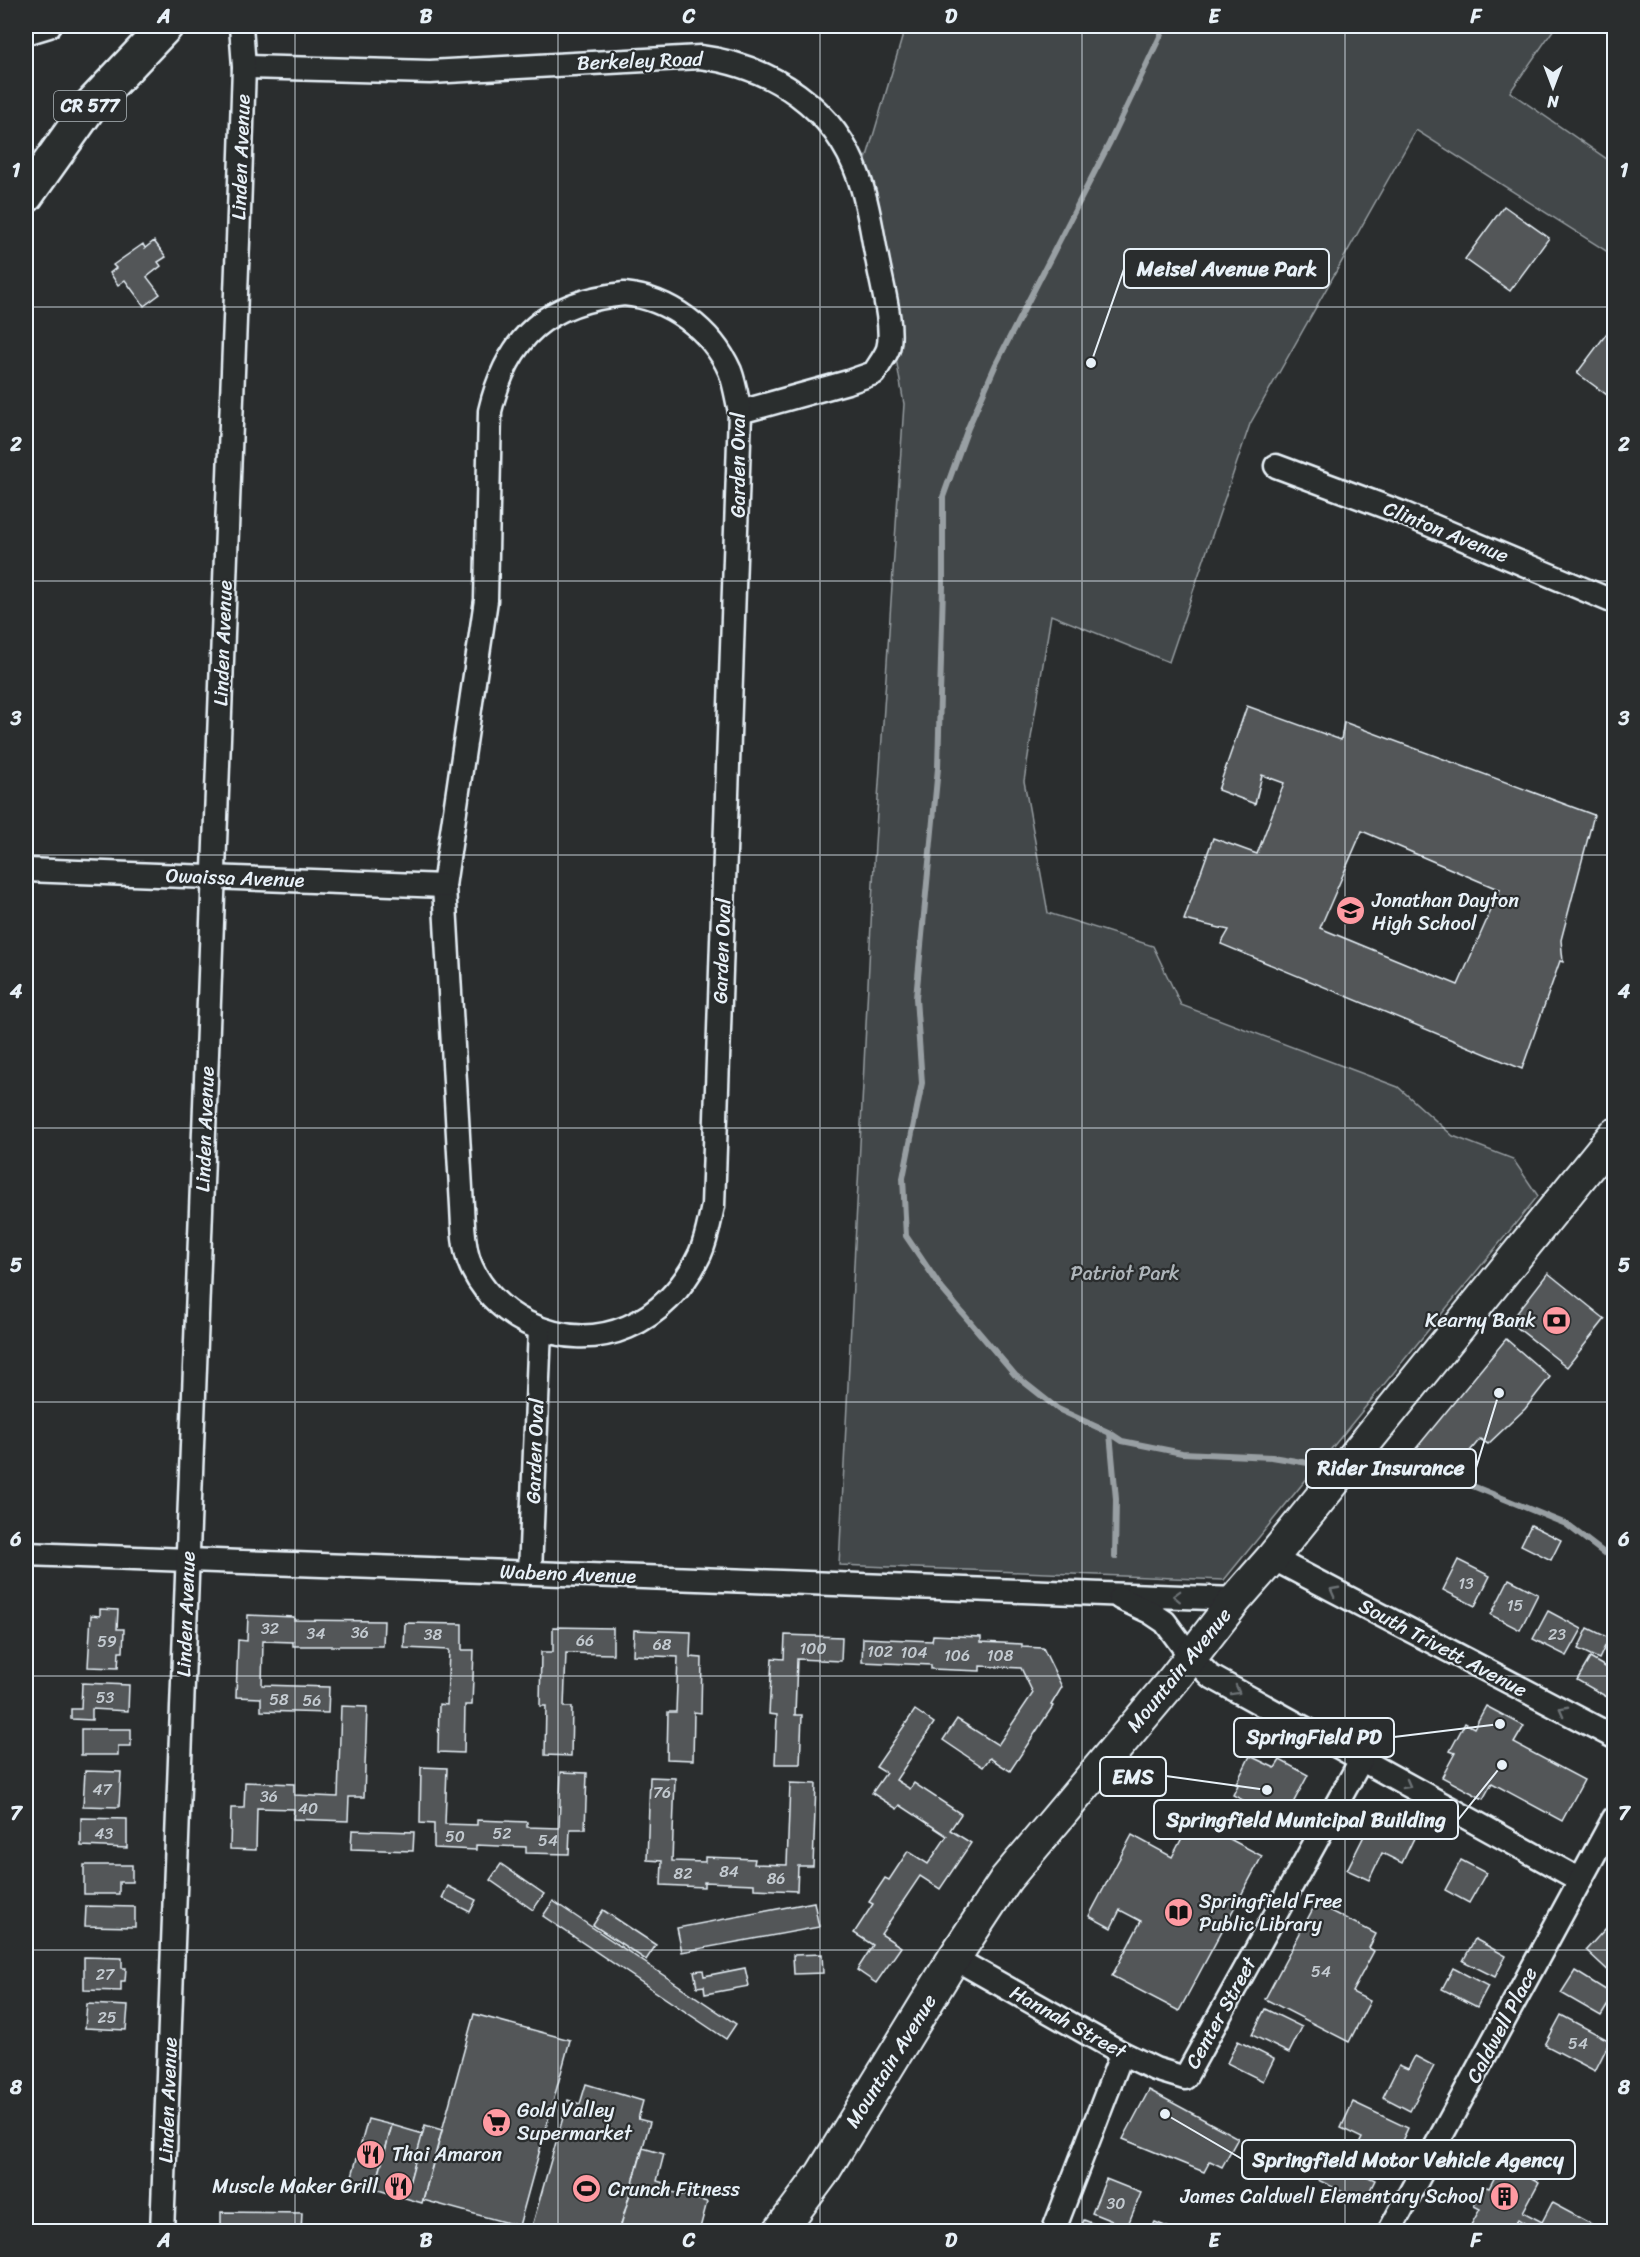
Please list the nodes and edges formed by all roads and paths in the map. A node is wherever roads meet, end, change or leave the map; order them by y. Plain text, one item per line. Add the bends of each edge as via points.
1 (49, 26) edge
2 (166, 26) edge
3 (241, 26) edge
4 (26, 33) edge
5 (244, 67) junction
6 (26, 196) edge
7 (740, 412) junction
8 (1276, 466) dead end
9 (1614, 602) edge
10 (26, 870) edge
11 (215, 877) junction
12 (444, 886) junction
13 (1614, 1135) edge
14 (540, 1329) junction
15 (26, 1554) edge
16 (1272, 1558) junction
17 (188, 1560) junction
18 (530, 1572) junction
19 (1111, 1594) junction
20 (1236, 1599) junction
21 (1190, 1656) junction
22 (1614, 1737) edge
23 (1360, 1760) junction
24 (1614, 1818) edge
25 (1580, 1880) junction
26 (954, 1958) junction
27 (1122, 2053) junction
28 (1185, 2078) joint
29 (162, 2232) edge
30 (779, 2232) edge
31 (1053, 2232) edge
32 (1389, 2232) edge

1 - 4 street
2 - 6 main road, CR 577 via 90,106
3 - 5 street, Linden Avenue
5 - 7 street, Berkeley Road via 430,72 700,57 756,70 790,88 831,127 859,177 890,322 888,349 874,373
5 - 11 street, Linden Avenue
7 - 12 street, Garden Oval via 730,372 708,337 688,318 638,295 597,297 570,305 546,318 508,358 496,384 490,411 486,600
7 - 14 street, Garden Oval via 713,1206 706,1238 693,1267 674,1293 650,1315 627,1329 602,1335 576,1337
8 - 9 street, Clinton Avenue via 1402,513
10 - 11 street, Owaissa Avenue
11 - 12 street, Owaissa Avenue
11 - 17 street, Linden Avenue
12 - 14 street, Garden Oval via 462,1206 469,1259 478,1280 494,1300 514,1317
13 - 16 street, Mountain Avenue
14 - 18 street, Garden Oval
15 - 17 street, Wabeno Avenue
16 - 20 street, Mountain Avenue
22 -> 16 street, South Trivett Avenue
17 - 18 street, Wabeno Avenue
17 - 29 street, Linden Avenue
18 - 19 street, Wabeno Avenue
20 -> 19 street, Wabeno Avenue
19 - 21 street, Wabeno Avenue via 1165,1622
20 - 21 street, Mountain Avenue
21 -> 23 street, Wabeno Avenue via 1210,1676
21 - 26 street, Mountain Avenue via 1006,1879
23 -> 25 street, Wabeno Avenue
23 - 28 street, Center Street
24 - 25 street, Caldwell Place
25 - 32 street, Caldwell Place
26 - 27 street, Hannah Street
26 - 30 street, Mountain Avenue via 822,2174
27 - 28 street, Hannah Street
27 - 31 street

